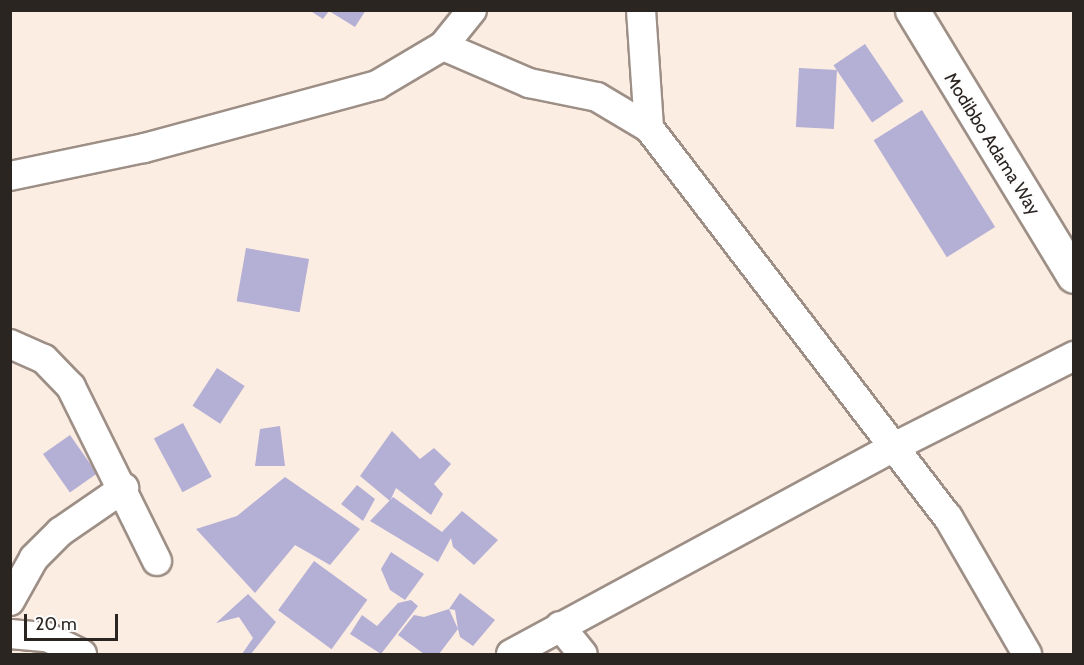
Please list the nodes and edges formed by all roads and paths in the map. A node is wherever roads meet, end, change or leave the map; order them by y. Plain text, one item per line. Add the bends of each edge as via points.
1 (472, 10) edge
2 (641, 10) edge
3 (912, 10) edge
4 (443, 46) junction
5 (649, 128) junction
6 (10, 176) edge
7 (1074, 276) edge
8 (10, 344) edge
9 (1074, 356) edge
10 (894, 447) junction
11 (124, 488) junction
12 (157, 561) dead end
13 (10, 601) edge
14 (560, 626) junction
15 (10, 634) edge
16 (82, 654) edge
17 (511, 654) edge
18 (583, 654) edge
19 (1027, 654) edge

1 - 4 street
2 - 5 street
3 - 7 main road, Modibbo Adama Way
4 - 5 street via 529,83 597,98
4 - 6 street via 377,85 344,95 144,148
5 - 10 street
8 - 11 street via 44,358 71,387
9 - 10 street
10 - 14 street
10 - 19 street via 948,517
11 - 12 street
11 - 13 street via 60,532 34,558
14 - 17 street
14 - 18 street
15 - 16 street via 47,637

